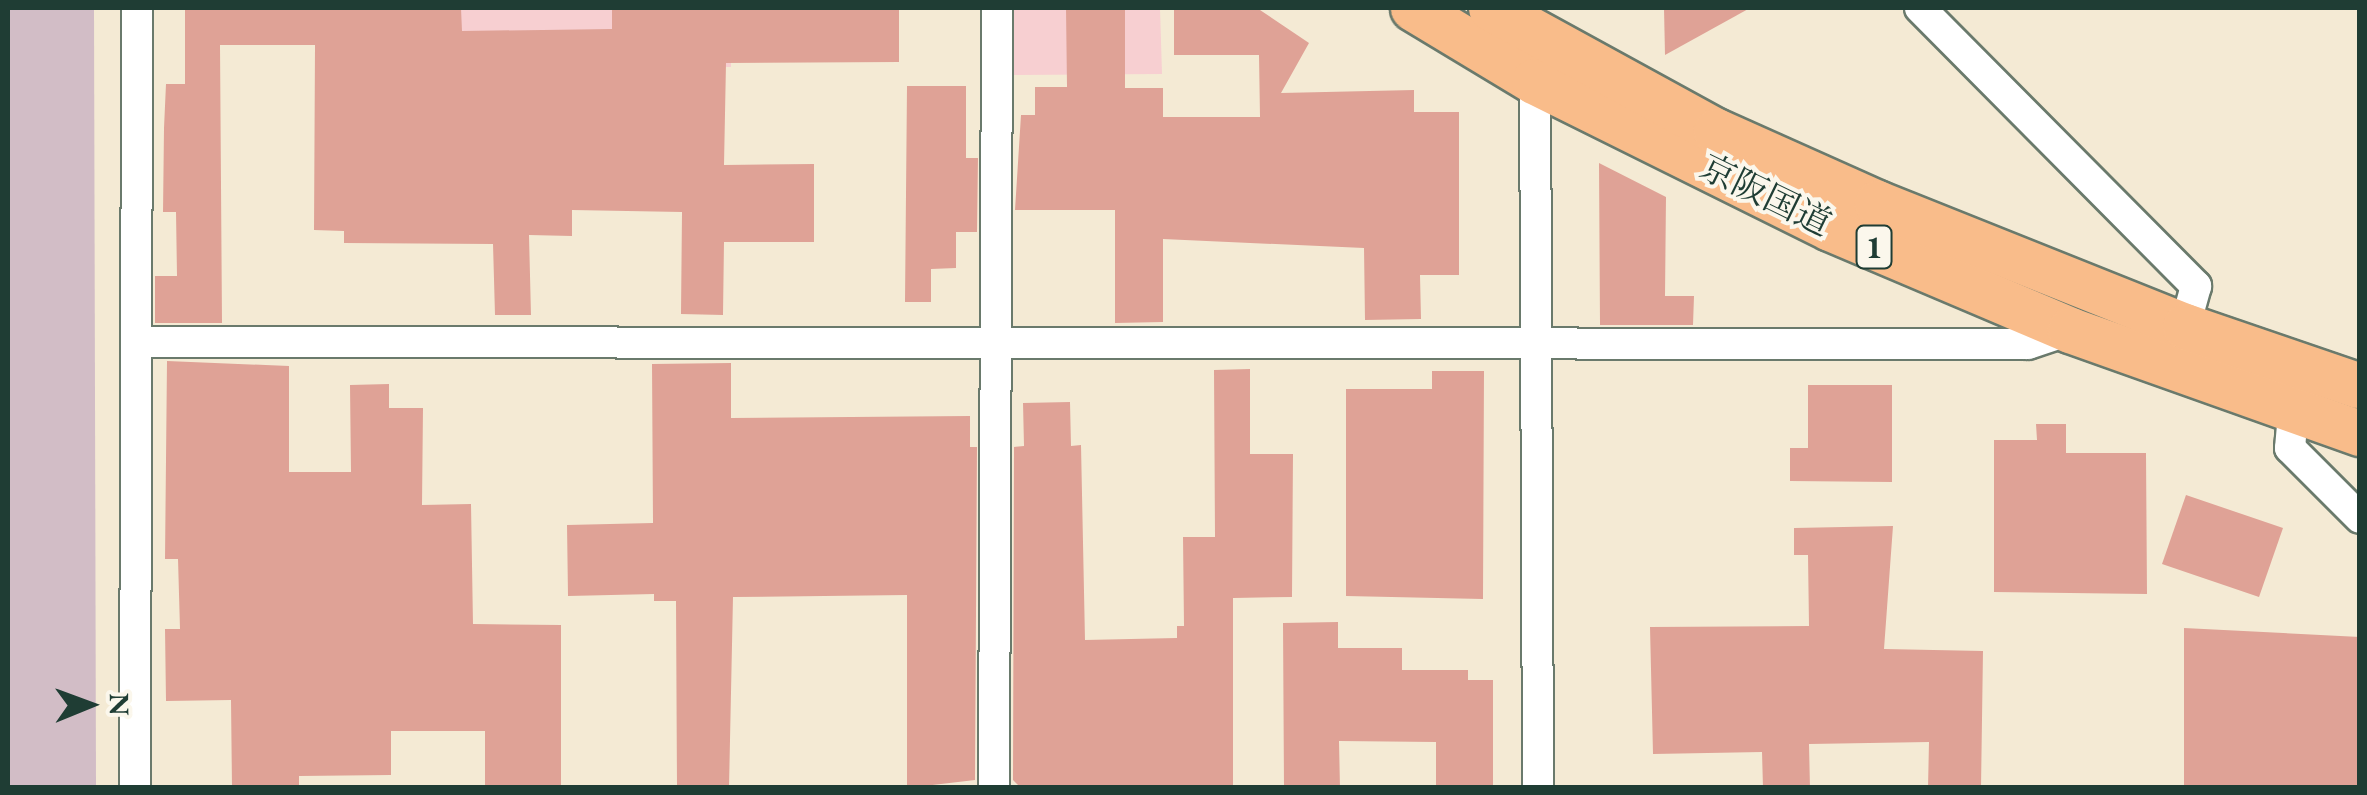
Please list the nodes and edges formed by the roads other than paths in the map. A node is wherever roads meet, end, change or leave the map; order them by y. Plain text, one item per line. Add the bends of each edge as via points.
1 (137, 8) edge
2 (997, 8) edge
3 (1413, 8) edge
4 (1491, 8) edge
5 (1920, 8) edge
6 (1535, 19) edge
7 (1534, 80) junction
8 (2185, 326) junction
9 (2070, 330) junction
10 (136, 342) junction
11 (994, 346) junction
12 (1536, 346) junction
13 (2360, 386) edge
14 (2293, 414) junction
15 (2360, 433) edge
16 (2360, 518) edge
17 (136, 788) edge
18 (994, 788) edge
19 (1538, 788) edge

1 - 10 street
2 - 11 street
3 - 7 highway, 京阪国道 / 1
4 - 6 highway, 京阪国道 / 1
5 - 8 street via 2196,286
6 - 7 street
6 - 8 highway, 京阪国道 / 1 via 1770,155
7 - 9 highway, 京阪国道 / 1 via 1830,228
7 - 12 street
8 - 13 highway, 京阪国道 / 1
9 - 12 street via 2028,344
9 - 14 highway, 京阪国道 / 1
10 - 11 street
10 - 17 street
11 - 12 street
11 - 18 street
12 - 19 street
14 - 15 highway, 京阪国道 / 1
14 - 16 street via 2290,448

